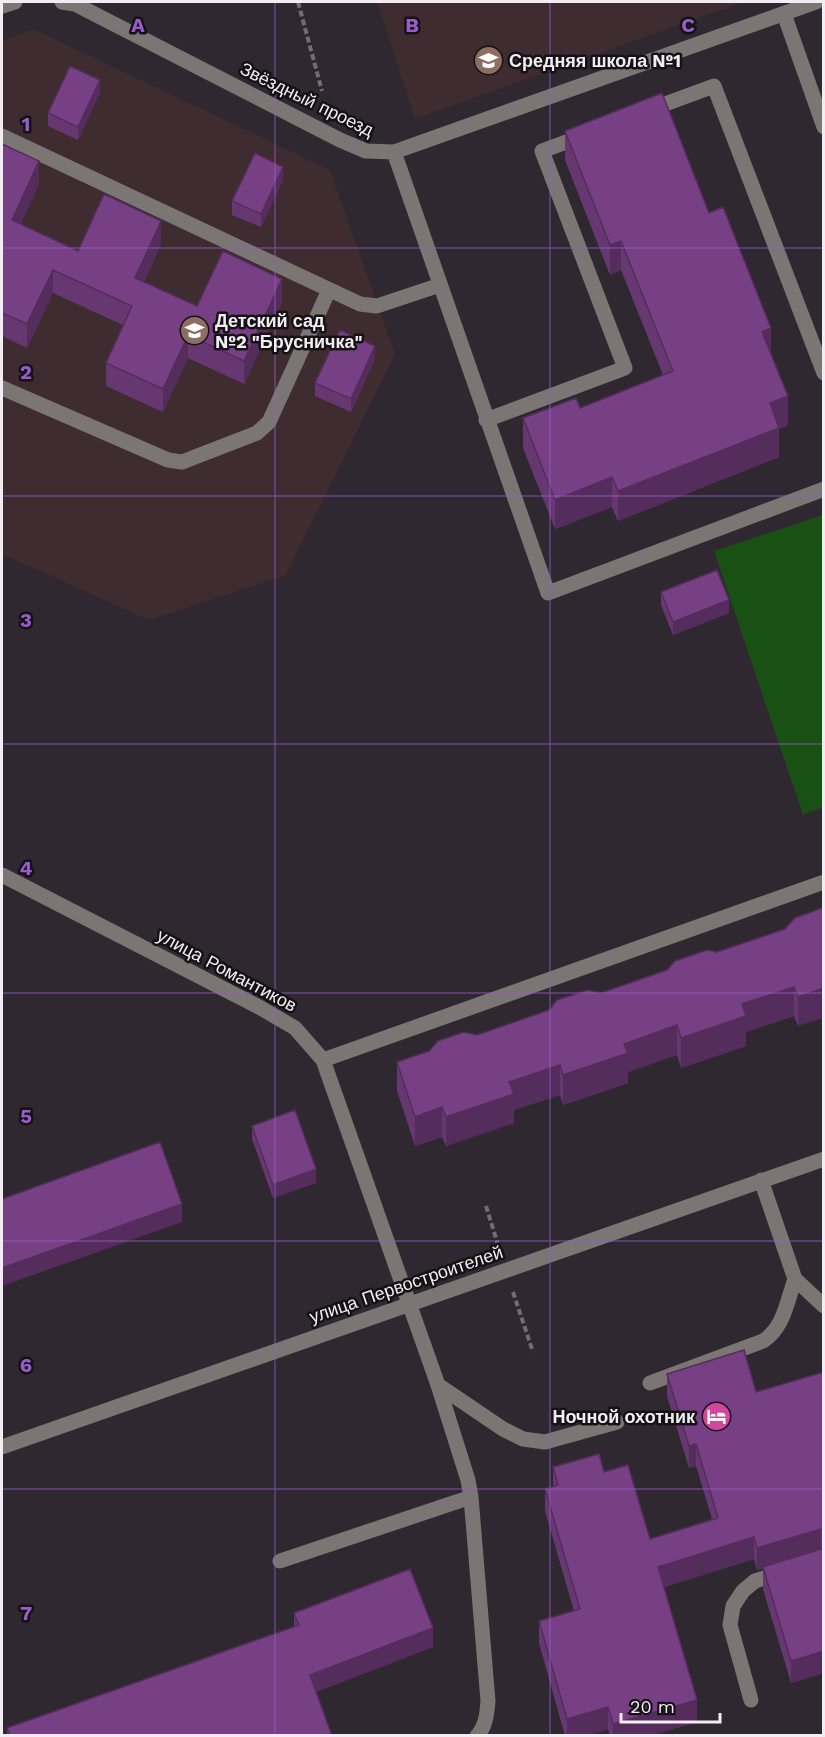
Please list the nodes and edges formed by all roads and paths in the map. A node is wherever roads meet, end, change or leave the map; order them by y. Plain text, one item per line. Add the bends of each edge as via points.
1 (15, 2) edge
2 (62, 2) edge
3 (298, 2) edge
4 (816, 2) edge
5 (2, 6) edge
6 (784, 14) junction
7 (322, 91) dead end
8 (628, 118) edge
9 (824, 127) edge
10 (596, 130) edge
11 (2, 136) edge
12 (394, 152) junction
13 (440, 285) junction
14 (329, 290) junction
15 (824, 373) edge
16 (2, 388) edge
17 (486, 420) junction
18 (824, 489) edge
19 (2, 875) edge
20 (824, 882) edge
21 (324, 1060) junction
22 (824, 1158) edge
23 (761, 1180) junction
24 (795, 1279) junction
25 (410, 1303) junction
26 (824, 1306) edge
27 (650, 1383) dead end
28 (438, 1385) junction
29 (617, 1422) dead end
30 (2, 1447) edge
31 (471, 1497) junction
32 (280, 1561) dead end
33 (789, 1571) edge
34 (751, 1700) dead end
35 (477, 1736) edge

1 - 5 street
2 - 12 street, Звёздный проезд via 75,4 340,140 366,151
3 - 7 path
4 - 6 street, Звёздный проезд
6 - 9 street
6 - 12 street, Звёздный проезд
8 - 15 street via 714,86
10 - 17 street via 542,151 625,368
11 - 14 street
12 - 13 street
13 - 14 street via 378,306 360,304
13 - 17 street
14 - 16 street via 269,422 257,433 182,462 168,460
17 - 18 street via 548,593
19 - 21 street, улица Романтиков via 259,1007 295,1028
20 - 21 street
21 - 25 street, улица Романтиков
22 - 23 street, улица Первостроителей
23 - 24 street
23 - 25 street, улица Первостроителей
24 - 26 street
24 - 27 street via 780,1325 772,1336
25 - 28 street, улица Романтиков
25 - 30 street, улица Первостроителей
28 - 29 street via 523,1439 545,1442
28 - 31 street, улица Романтиков
31 - 32 street
31 - 35 street, улица Романтиков via 488,1701 482,1731
33 - 34 street via 755,1581 734,1606 730,1625

